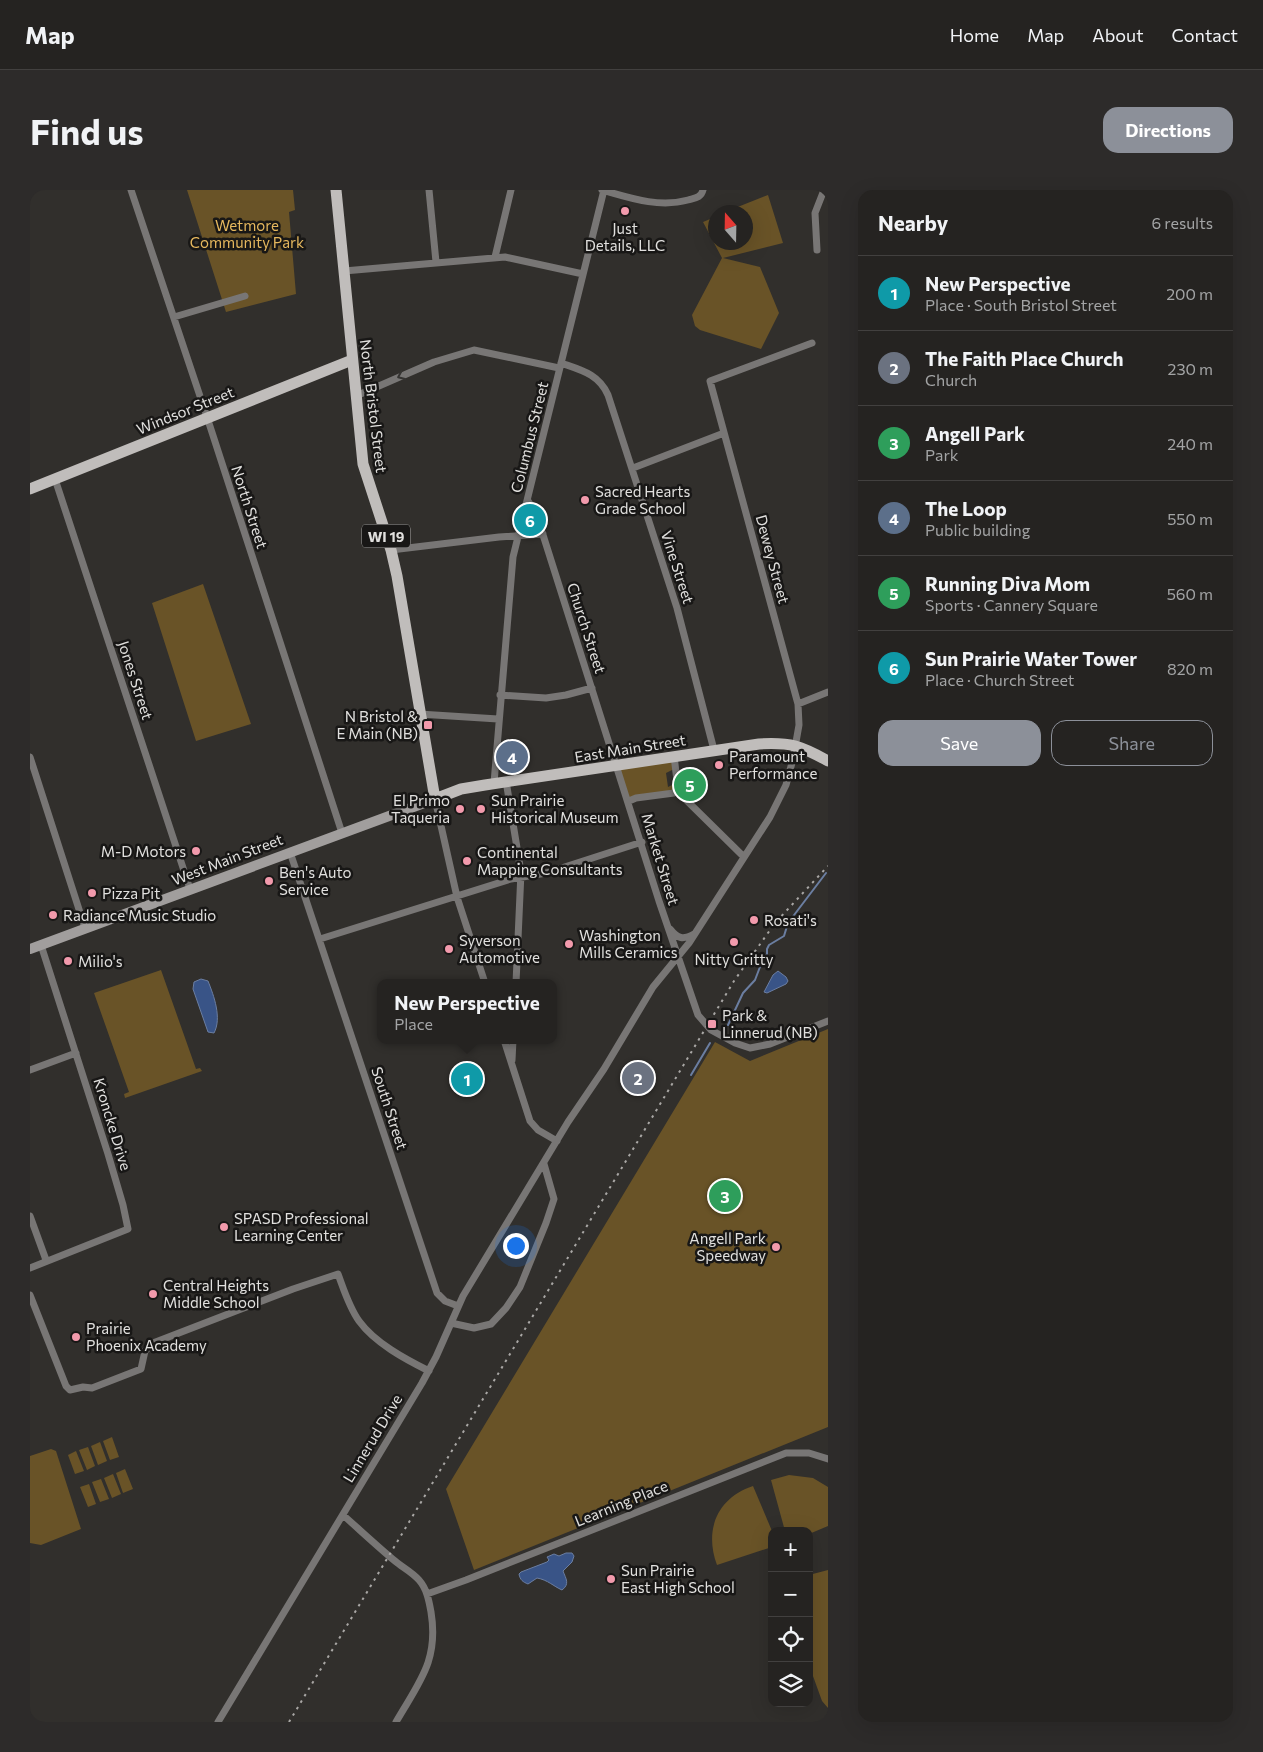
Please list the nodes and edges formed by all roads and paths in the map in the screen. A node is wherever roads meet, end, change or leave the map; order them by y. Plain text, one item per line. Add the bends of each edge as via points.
1 (131, 190) edge
2 (336, 190) edge
3 (429, 190) edge
4 (511, 190) edge
5 (603, 190) edge
6 (703, 190) edge
7 (824, 190) edge
8 (818, 250) dead end
9 (495, 257) junction
10 (436, 262) junction
11 (344, 272) junction
12 (583, 274) junction
13 (245, 296) dead end
14 (174, 317) junction
15 (812, 343) dead end
16 (352, 360) junction
17 (560, 365) junction
18 (325, 370) junction
19 (354, 376) junction
20 (356, 396) junction
21 (207, 418) junction
22 (724, 432) junction
23 (633, 468) junction
24 (55, 479) junction
25 (30, 489) edge
26 (528, 501) junction
27 (543, 534) junction
28 (517, 536) junction
29 (391, 550) junction
30 (592, 688) junction
31 (828, 692) edge
32 (500, 695) junction
33 (798, 704) junction
34 (419, 714) junction
35 (498, 718) junction
36 (795, 746) junction
37 (714, 750) junction
38 (30, 758) edge
39 (675, 760) junction
40 (828, 761) edge
41 (616, 765) junction
42 (506, 781) junction
43 (494, 783) junction
44 (677, 789) junction
45 (435, 799) junction
46 (629, 801) junction
47 (342, 833) junction
48 (642, 842) junction
49 (290, 852) junction
50 (744, 857) junction
51 (521, 877) junction
52 (190, 889) junction
53 (457, 897) junction
54 (668, 926) junction
55 (85, 928) junction
56 (695, 934) junction
57 (320, 939) junction
58 (41, 945) junction
59 (30, 949) edge
60 (678, 958) junction
61 (484, 979) edge
62 (516, 979) edge
63 (828, 1020) edge
64 (505, 1044) edge
65 (513, 1044) edge
66 (76, 1052) junction
67 (512, 1066) junction
68 (30, 1070) edge
69 (557, 1141) junction
70 (544, 1164) junction
71 (30, 1216) edge
72 (46, 1260) junction
73 (30, 1268) edge
74 (30, 1295) edge
75 (458, 1306) junction
76 (451, 1323) junction
77 (428, 1371) junction
78 (828, 1459) edge
79 (343, 1514) junction
80 (427, 1594) junction
81 (218, 1722) edge
82 (396, 1722) edge

1 - 14 street, North Street
2 - 11 main road, North Bristol Street
3 - 10 street
4 - 9 street
5 - 6 street via 652,203 669,204 697,198
5 - 12 street, Columbus Street
7 - 8 street via 815,213
9 - 10 street
9 - 12 street
10 - 11 street
11 - 16 main road, North Bristol Street
12 - 17 street, Columbus Street
13 - 14 street
14 - 21 street, North Street
15 - 22 street, Dewey Street via 710,381
16 - 18 main road, Windsor Street
16 - 19 main road, North Bristol Street / WI 19
17 -> 20 street, Vine Street via 474,350 434,362
17 - 23 street, Vine Street via 592,375 602,384
17 - 26 street, Columbus Street
18 - 19 main road via 343,371
18 - 21 main road, Windsor Street
19 - 20 main road, North Bristol Street / WI 19
20 - 29 main road, North Bristol Street / WI 19 via 363,464
21 - 24 main road, Windsor Street
21 - 47 street, North Street
22 - 23 street
22 - 33 street, Dewey Street
23 - 37 street, Vine Street via 677,608
24 - 25 main road, Windsor Street
24 - 52 street, Jones Street
26 - 27 street, Church Street
26 - 28 street, Columbus Street
27 - 28 street
27 - 30 street, Church Street
28 - 29 street
28 - 32 street, Columbus Street
29 - 34 main road, North Bristol Street / WI 19
30 - 32 street via 546,698
30 - 41 street, Church Street
31 - 33 street
32 - 35 street, Columbus Street
33 - 36 street, Dewey Street
34 - 35 street
34 - 45 main road, North Bristol Street / WI 19
35 - 43 street, Columbus Street
36 - 37 main road, East Main Street via 759,744
36 - 40 main road, East Main Street
36 - 50 street, Dewey Street via 786,785
37 - 39 main road, East Main Street
38 - 55 street
39 - 41 main road, East Main Street
39 - 44 street
41 - 42 main road, East Main Street
41 - 46 street, Market Street
42 - 43 main road, East Main Street
42 - 51 street
43 - 45 main road, East Main Street via 461,789
44 - 46 street via 674,793
44 - 50 street
45 - 47 main road, West Main Street
45 - 53 street
46 - 48 street, Market Street
47 - 49 main road, West Main Street
48 - 51 street via 555,870
48 - 54 street, Market Street
49 - 52 main road, West Main Street
49 - 57 street, South Street
50 - 56 street, Dewey Street
51 - 53 street
51 - 62 street
52 - 55 main road, West Main Street
53 - 57 street
53 - 61 street
54 - 56 street via 678,937 687,938
54 - 60 street, Market Street
55 - 58 main road, West Main Street
56 - 60 street, Dewey Street
57 - 75 street, South Street via 437,1293 445,1301
58 - 59 main road, West Main Street
58 - 66 street, Kroncke Drive
60 - 63 street, Market Street via 702,1021 727,1039 750,1048 770,1044
60 - 69 street, Linnerud Drive via 653,987
64 - 67 street
65 - 67 street
66 - 68 street
66 - 72 street, Kroncke Drive via 128,1229
67 - 69 street via 530,1120 538,1130
69 - 70 street, Linnerud Drive
70 - 75 street, Linnerud Drive
70 - 76 street via 554,1199 520,1287 491,1324 474,1328
71 - 72 street
72 - 73 street, Kroncke Drive
74 - 77 street via 70,1390 92,1388 141,1369 145,1351 153,1343 338,1274 350,1305 364,1327
75 - 76 street, Linnerud Drive
76 - 77 street, Linnerud Drive
77 - 79 street, Linnerud Drive
78 - 80 street, Learning Place via 809,1453 786,1453
79 - 80 street via 418,1579
79 - 81 street, Linnerud Drive
80 - 82 street via 433,1630 432,1652

